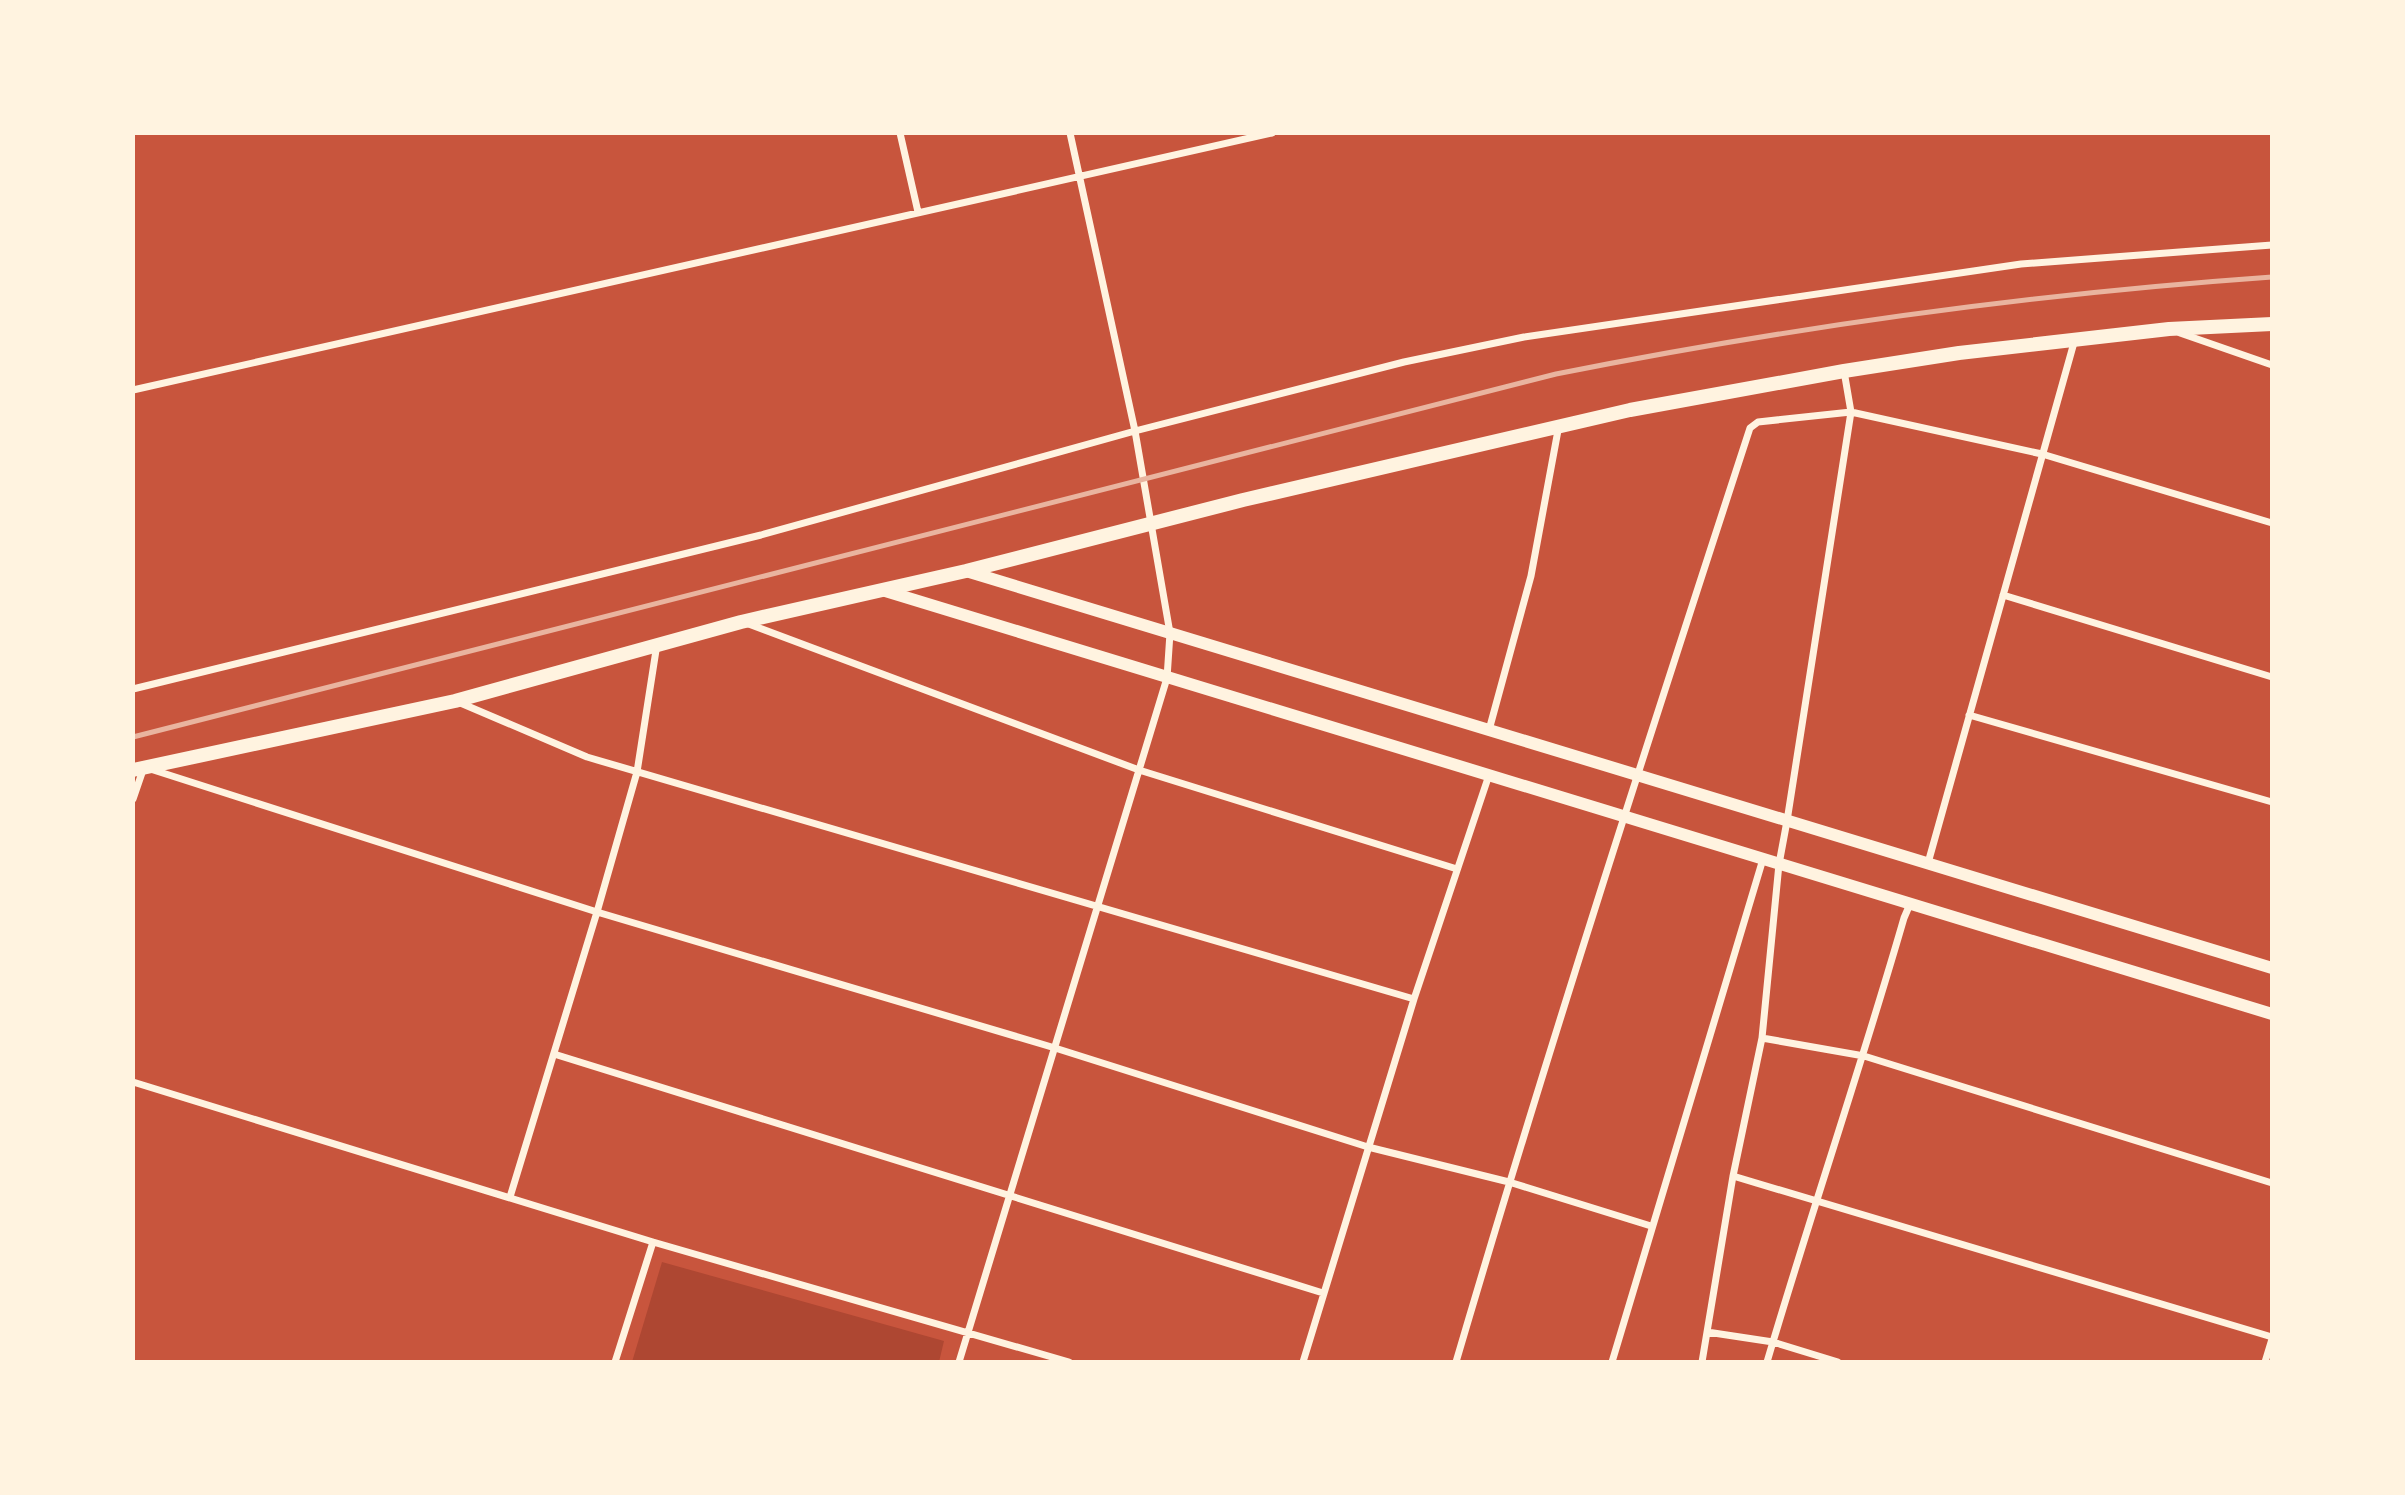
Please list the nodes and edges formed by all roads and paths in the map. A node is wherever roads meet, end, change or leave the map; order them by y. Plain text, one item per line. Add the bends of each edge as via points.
1 (900, 133) edge
2 (1070, 133) edge
3 (1272, 133) edge
4 (1080, 175) junction
5 (918, 212) junction
6 (2272, 245) edge
7 (2272, 324) edge
8 (2169, 330) junction
9 (2076, 339) junction
10 (2272, 365) edge
11 (1844, 370) junction
12 (133, 390) edge
13 (1851, 412) junction
14 (1559, 425) junction
15 (1135, 430) junction
16 (2042, 454) junction
17 (1150, 523) junction
18 (2272, 523) edge
19 (966, 571) junction
20 (882, 590) junction
21 (2003, 595) junction
22 (741, 622) junction
23 (1170, 633) junction
24 (657, 644) junction
25 (2272, 677) edge
26 (1167, 678) junction
27 (133, 689) edge
28 (455, 701) junction
29 (1969, 715) junction
30 (1489, 730) junction
31 (138, 769) edge
32 (1139, 770) junction
33 (637, 772) junction
34 (1489, 775) junction
35 (1637, 775) junction
36 (133, 799) edge
37 (2272, 802) edge
38 (1623, 816) junction
39 (1787, 821) junction
40 (1763, 859) junction
41 (1928, 863) junction
42 (1779, 864) junction
43 (1457, 869) junction
44 (1910, 904) junction
45 (1098, 906) junction
46 (597, 912) junction
47 (2272, 968) edge
48 (1414, 999) junction
49 (2272, 1013) edge
50 (1762, 1038) junction
51 (1055, 1048) junction
52 (554, 1054) junction
53 (1864, 1056) junction
54 (133, 1082) edge
55 (1368, 1147) junction
56 (1733, 1176) junction
57 (1509, 1182) junction
58 (2272, 1183) edge
59 (1010, 1194) junction
60 (510, 1197) junction
61 (1815, 1201) junction
62 (1651, 1226) junction
63 (653, 1242) junction
64 (1323, 1293) junction
65 (968, 1332) junction
66 (1707, 1332) junction
67 (2272, 1338) edge
68 (1773, 1342) junction
69 (615, 1362) edge
70 (959, 1362) edge
71 (1069, 1362) edge
72 (1303, 1362) edge
73 (1456, 1362) edge
74 (1612, 1362) edge
75 (1702, 1362) edge
76 (1767, 1362) edge
77 (1838, 1362) edge
78 (2265, 1362) edge

1 - 5 street
2 - 4 street
3 - 4 street
4 - 5 street
4 - 15 street
5 - 12 street
6 - 15 street via 2021,264 1524,337 1404,362
7 - 8 main road
8 - 9 main road
8 - 10 street
9 - 11 main road
9 - 16 street
11 - 13 street
11 - 14 main road
13 - 16 street
13 - 35 street via 1758,422 1750,428
13 - 39 street
14 - 17 main road
14 - 30 street via 1531,576
15 - 17 street
15 - 27 street via 761,535
16 - 18 street
16 - 21 street
17 - 19 main road
17 - 23 street
19 - 20 main road
19 - 23 street
20 - 22 main road
20 - 26 street
21 - 25 street
21 - 29 street
22 - 24 main road
22 - 32 street
23 - 26 street
23 - 30 street
24 - 28 main road
24 - 33 street
26 - 32 street
26 - 34 street
28 - 31 main road
28 - 33 street via 587,757
29 - 37 street
29 - 41 street
30 - 35 street
31 - 36 street
31 - 46 street
32 - 43 street
32 - 45 street
33 - 45 street
33 - 46 street
34 - 38 street
34 - 43 street
35 - 38 street
35 - 39 street
38 - 40 street
38 - 57 street
39 - 41 street
39 - 42 street
40 - 42 street
40 - 62 street
41 - 47 street
42 - 44 street
42 - 50 street
43 - 48 street
44 - 49 street
44 - 53 street
45 - 48 street
45 - 51 street
46 - 51 street
46 - 52 street
48 - 55 street
50 - 53 street
50 - 56 street
51 - 55 street
51 - 59 street
52 - 59 street
52 - 60 street
53 - 58 street
53 - 61 street
54 - 60 street
55 - 57 street
55 - 64 street
56 - 61 street
56 - 66 street
57 - 62 street
57 - 73 street
59 - 64 street
59 - 65 street
60 - 63 street
61 - 67 street
61 - 68 street
62 - 74 street
63 - 65 street
63 - 69 street
64 - 72 street
65 - 70 street
65 - 71 street
66 - 68 street
66 - 75 street
67 - 78 street
68 - 76 street
68 - 77 street

